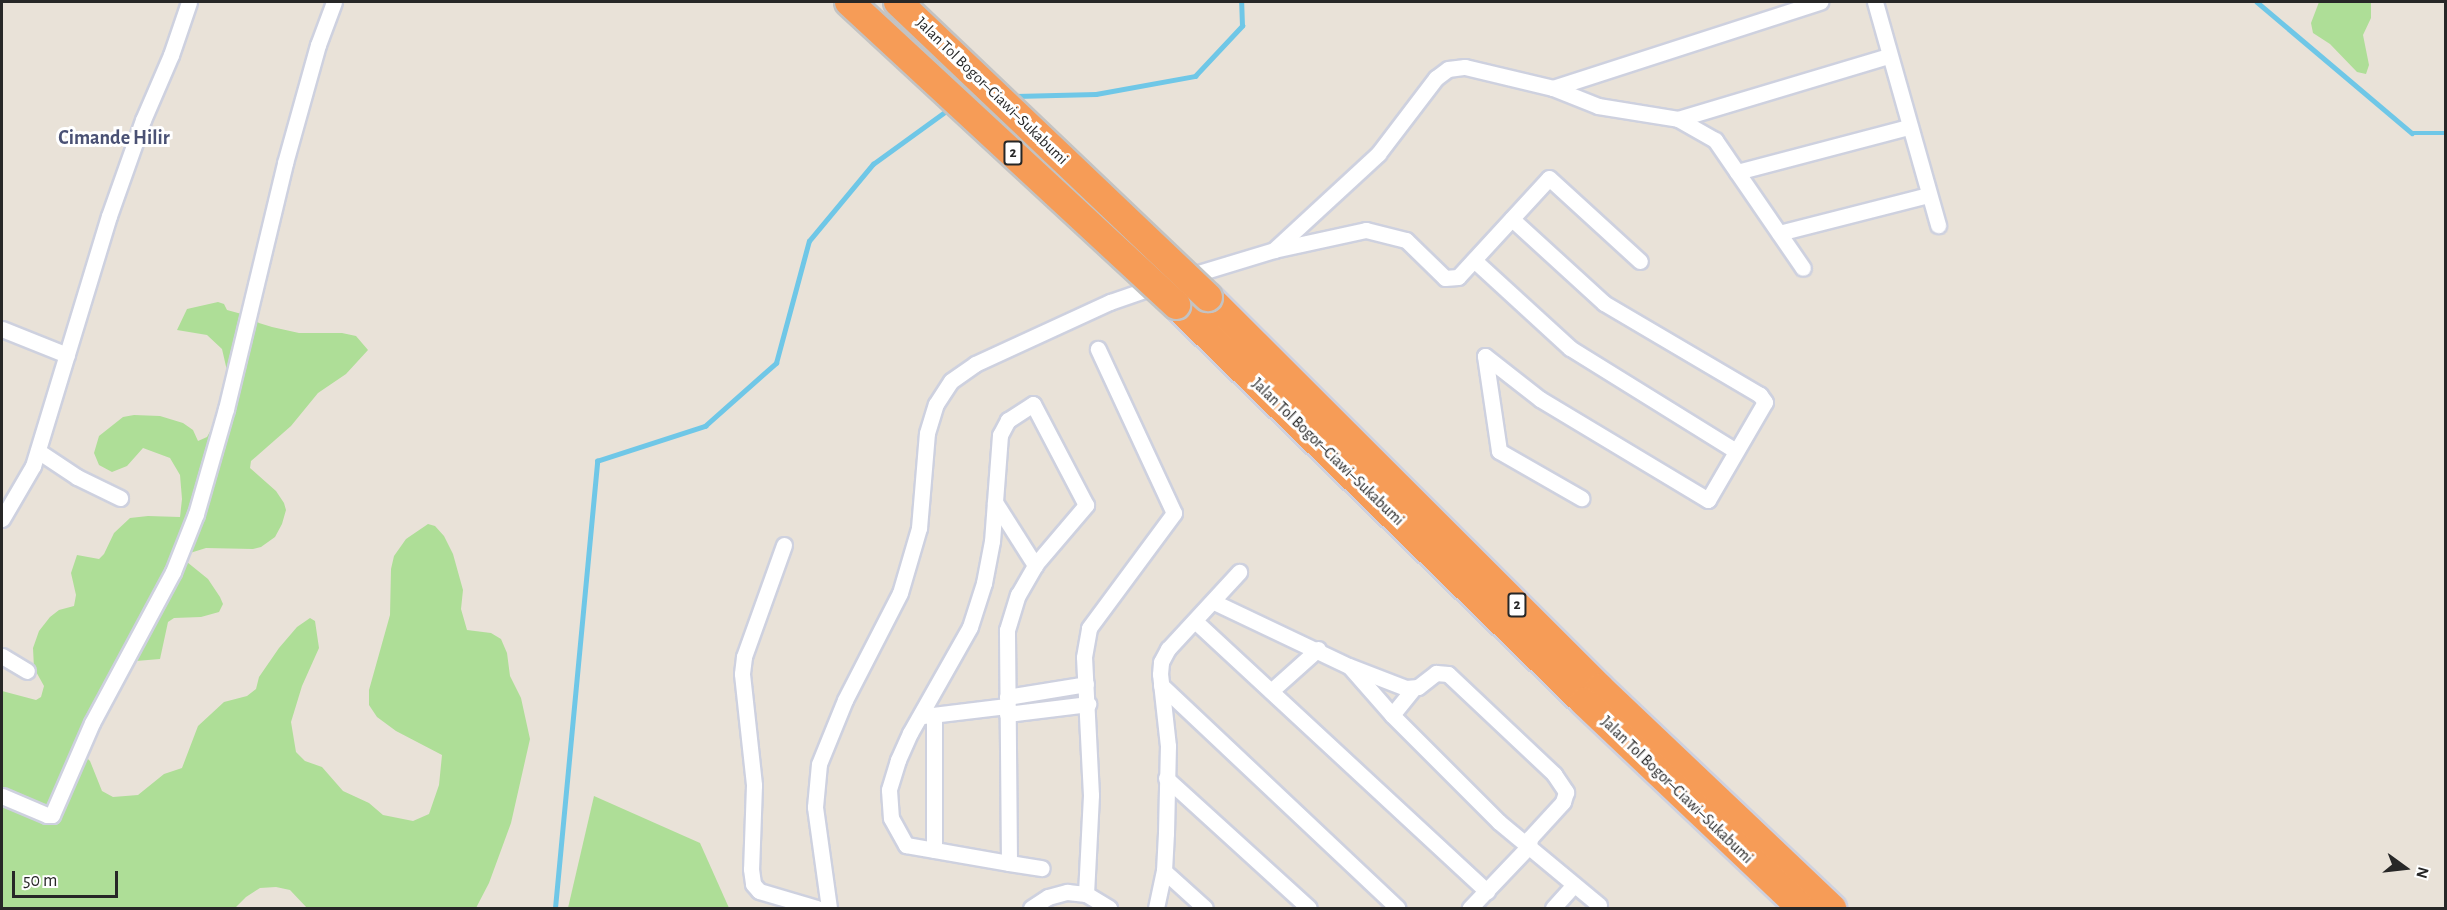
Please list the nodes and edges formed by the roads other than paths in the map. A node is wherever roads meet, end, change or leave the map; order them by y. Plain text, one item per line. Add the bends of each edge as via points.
1 (189, 2) edge
2 (334, 2) edge
3 (849, 2) edge
4 (898, 2) edge
5 (1820, 2) edge
6 (1875, 2) edge
7 (1888, 56) junction
8 (1553, 88) junction
9 (1678, 119) junction
10 (1908, 127) junction
11 (1737, 172) junction
12 (1928, 195) junction
13 (1512, 219) junction
14 (1938, 225) dead end
15 (1779, 233) junction
16 (1274, 250) junction
17 (1474, 260) junction
18 (1640, 261) dead end
19 (1803, 268) dead end
20 (2, 329) edge
21 (1098, 349) dead end
22 (67, 355) junction
23 (38, 451) junction
24 (1736, 451) junction
25 (120, 498) dead end
26 (1581, 498) dead end
27 (995, 502) junction
28 (2, 519) edge
29 (784, 545) dead end
30 (1035, 565) junction
31 (1239, 572) dead end
32 (1214, 602) junction
33 (1195, 621) junction
34 (1318, 649) junction
35 (2, 656) edge
36 (1349, 666) junction
37 (27, 670) dead end
38 (1086, 684) junction
39 (1161, 685) junction
40 (1413, 688) junction
41 (1271, 691) junction
42 (1088, 704) junction
43 (1007, 706) junction
44 (1392, 715) junction
45 (927, 716) junction
46 (1166, 778) junction
47 (2, 796) edge
48 (1529, 846) junction
49 (934, 850) junction
50 (1009, 863) junction
51 (1042, 868) dead end
52 (1164, 871) junction
53 (1574, 885) junction
54 (1487, 891) junction
55 (1086, 894) junction
56 (1599, 905) dead end
57 (817, 909) edge
58 (829, 909) edge
59 (1032, 909) edge
60 (1109, 909) edge
61 (1156, 909) edge
62 (1205, 909) edge
63 (1310, 909) edge
64 (1398, 909) edge
65 (1470, 909) edge
66 (1553, 909) edge
67 (1801, 909) edge
68 (1832, 909) edge

1 - 22 street via 129,160
2 - 47 street via 285,163 223,420 196,514 173,572 92,723 52,815
3 - 67 highway, Jalan Tol Bogor–Ciawi–Sukabumi / 2, bridge via 1176,305
4 - 68 highway, Jalan Tol Bogor–Ciawi–Sukabumi / 2, bridge via 1208,297 1600,688
5 - 8 street
6 - 7 street
7 - 9 street
7 - 10 street
8 - 9 street via 1598,106
8 - 16 street via 1465,67 1448,69 1436,78 1378,154
9 - 11 street via 1715,140
10 - 11 street
10 - 12 street
11 - 15 street
12 - 14 street
12 - 15 street
13 - 17 street
13 - 18 street via 1549,178
13 - 24 street via 1604,303 1763,397 1765,404
15 - 19 street
16 - 17 street via 1366,230 1406,240 1445,278 1458,277
16 - 58 street via 1110,302 975,364 951,381 936,404 927,433 919,528 900,593 844,700 819,764 815,807
17 - 24 street via 1570,348
20 - 22 street
21 - 38 street via 1174,513 1089,628 1084,657
22 - 23 street
23 - 25 street via 77,477
23 - 28 street
24 - 26 street via 1708,500 1540,399 1485,356 1499,451
27 - 30 street
27 - 30 street via 1000,435 1008,420 1033,404 1086,505
27 - 45 street via 984,582 970,627
29 - 57 street via 744,657 742,674 754,785 751,869 753,884 759,891
30 - 43 street via 1018,595 1007,630
31 - 32 street
32 - 33 street
32 - 34 street
33 - 39 street via 1164,655
33 - 41 street
34 - 36 street
34 - 41 street
35 - 37 street
36 - 40 street
36 - 44 street
38 - 42 street
38 - 43 street
39 - 46 street via 1168,746
39 - 64 street
40 - 44 street
40 - 48 street via 1436,673 1448,674 1559,780 1566,792 1563,802 1530,838
41 - 54 street
42 - 43 street
42 - 55 street via 1091,795
43 - 45 street
43 - 50 street
44 - 48 street via 1499,822
45 - 49 street
45 - 49 street via 898,760 889,790 891,818 906,845
46 - 52 street
46 - 63 street
48 - 53 street
48 - 54 street
49 - 50 street
50 - 51 street
52 - 61 street
52 - 62 street
53 - 56 street
53 - 66 street
54 - 65 street
55 - 59 street via 1067,892 1048,897
55 - 60 street

